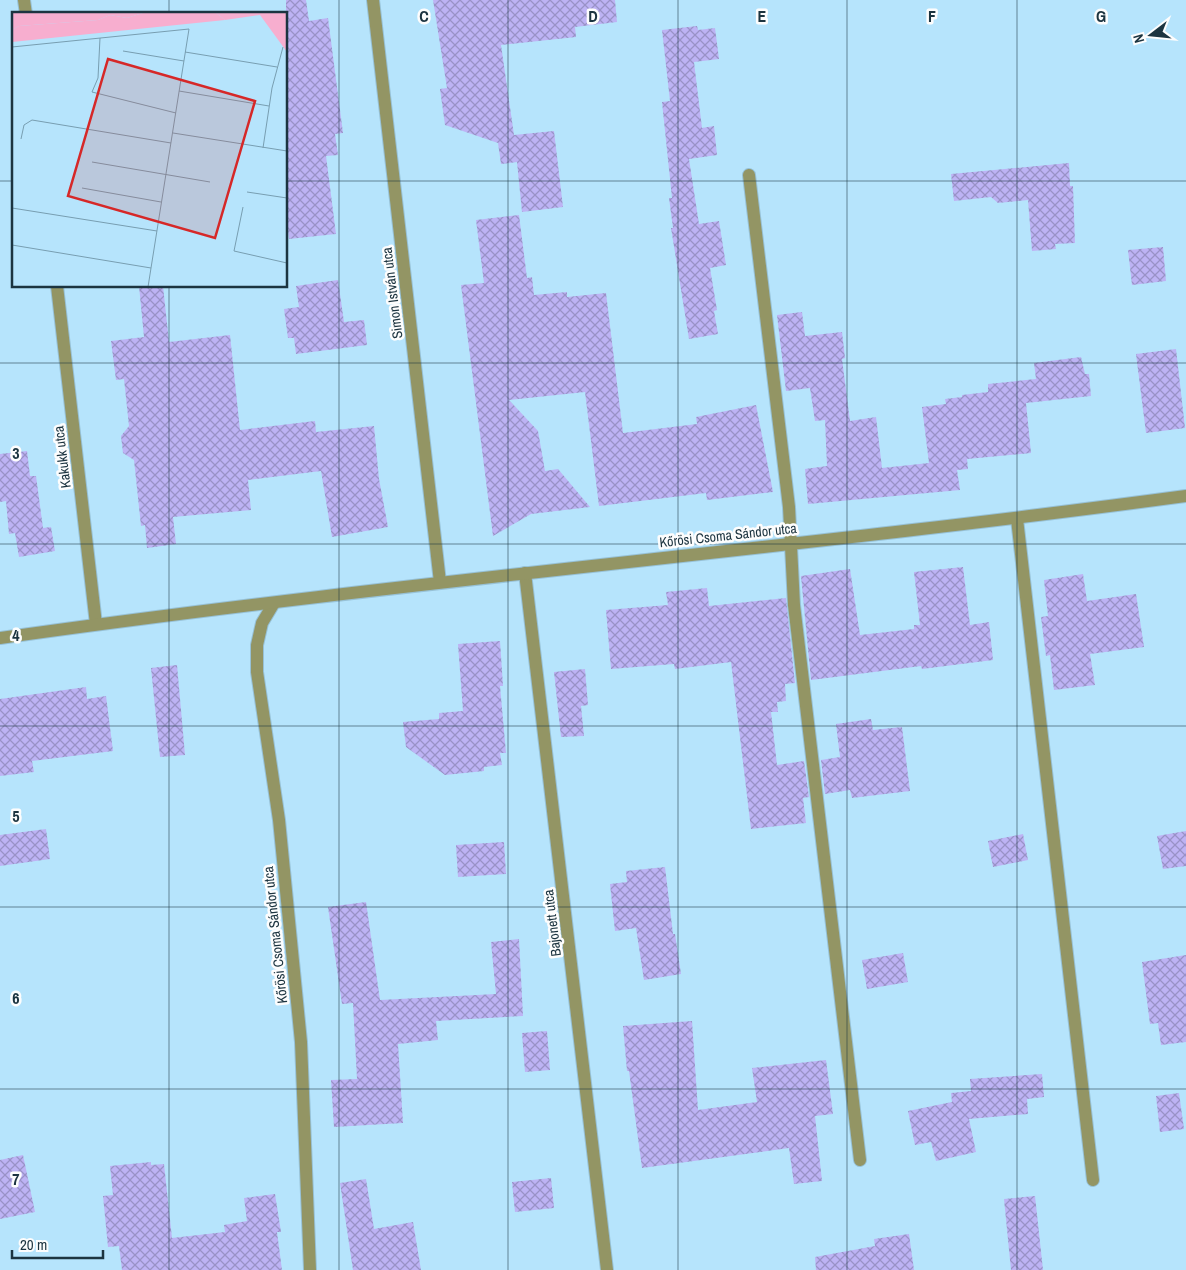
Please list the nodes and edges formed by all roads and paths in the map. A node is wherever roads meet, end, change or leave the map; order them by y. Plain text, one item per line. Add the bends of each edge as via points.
1 (373, 0) edge
2 (749, 175) dead end
3 (57, 288) edge
4 (1186, 496) edge
5 (1017, 519) junction
6 (790, 544) junction
7 (525, 573) junction
8 (440, 582) junction
9 (274, 603) junction
10 (96, 624) junction
11 (0, 638) edge
12 (860, 1160) dead end
13 (1093, 1180) dead end
14 (310, 1270) edge
15 (608, 1270) edge

1 - 8 street, Simon István utca
2 - 6 street via 789,507
3 - 10 street, Kakukk utca
4 - 5 street, Kőrösi Csoma Sándor utca
5 - 6 street, Kőrösi Csoma Sándor utca
5 - 13 street
6 - 7 street, Kőrösi Csoma Sándor utca
6 - 12 street via 794,605
7 - 8 street, Kőrösi Csoma Sándor utca
7 - 15 street, Bajonett utca
8 - 9 street, Kőrösi Csoma Sándor utca
9 - 10 street, Kőrösi Csoma Sándor utca
9 - 14 street, Kőrösi Csoma Sándor utca via 262,623 256,672 279,820 300,1032
10 - 11 street, Kőrösi Csoma Sándor utca

